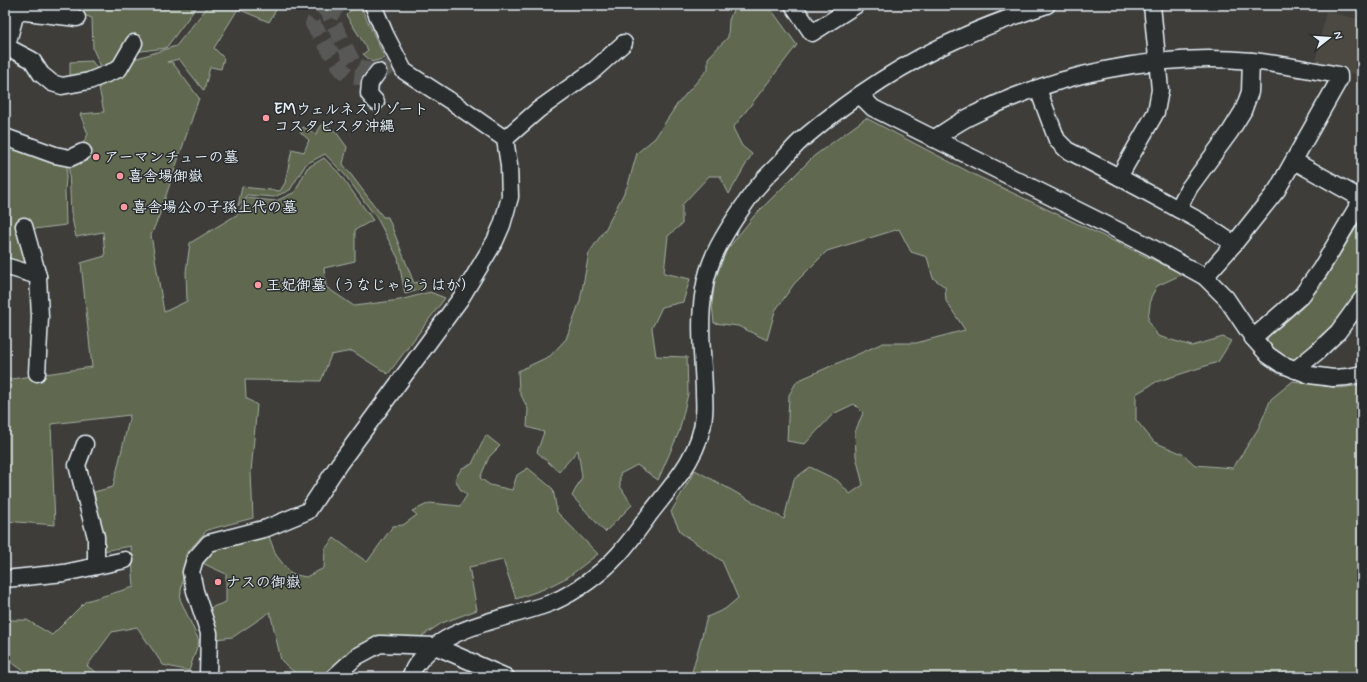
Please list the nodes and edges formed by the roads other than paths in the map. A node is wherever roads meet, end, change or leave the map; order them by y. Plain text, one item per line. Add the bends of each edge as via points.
1 (373, 5) edge
2 (793, 5) edge
3 (856, 5) edge
4 (1047, 5) edge
5 (1152, 5) edge
6 (18, 8) edge
7 (77, 18) dead end
8 (134, 43) dead end
9 (624, 43) dead end
10 (6, 49) edge
11 (1251, 61) junction
12 (1157, 62) junction
13 (378, 72) dead end
14 (1038, 89) junction
15 (860, 95) junction
16 (376, 102) dead end
17 (5, 138) edge
18 (506, 139) junction
19 (933, 139) junction
20 (83, 152) dead end
21 (1294, 161) junction
22 (1119, 177) junction
23 (1362, 199) edge
24 (1178, 209) junction
25 (24, 226) dead end
26 (1234, 244) junction
27 (5, 266) edge
28 (38, 276) junction
29 (1204, 277) junction
30 (1362, 299) edge
31 (1253, 338) junction
32 (1295, 370) junction
33 (36, 373) dead end
34 (1362, 374) edge
35 (85, 444) dead end
36 (125, 560) dead end
37 (96, 566) junction
38 (5, 579) edge
39 (434, 646) junction
40 (208, 677) edge
41 (334, 677) edge
42 (410, 677) edge
43 (506, 677) edge

1 - 18 street via 404,71
2 - 3 street via 812,33
4 - 15 street via 958,39 916,60
5 - 12 street
6 - 7 street
6 - 10 street
8 - 10 street via 119,69 90,81 62,86 52,83 41,74 32,60
9 - 18 street via 594,70 538,110
11 - 12 street via 1202,59
11 - 21 street via 1339,75 1339,80
11 - 24 street via 1250,92 1243,111 1189,188
12 - 14 street via 1086,74
12 - 22 street via 1160,90 1156,112
13 - 16 street via 370,82 369,94
14 - 19 street via 968,117
14 - 22 street via 1056,140 1079,158
15 - 19 street via 873,108
15 - 39 street via 804,138 760,183 732,223 708,266 703,291 701,329 704,416 690,460 672,486 617,556 586,584 555,601 454,634
17 - 20 street via 70,158
18 - 40 street via 510,197 495,241 461,298 339,464 308,511 267,528 209,543 195,559 190,572 209,633
19 - 29 street via 1149,246
21 - 23 street
21 - 26 street via 1277,190
22 - 24 street
23 - 31 street via 1320,270 1302,295
24 - 26 street
25 - 28 street
26 - 29 street
27 - 28 street
28 - 33 street via 40,318
29 - 31 street via 1226,298
30 - 32 street via 1338,332
31 - 32 street via 1268,355
32 - 34 street via 1333,378
35 - 37 street via 77,465 96,537
36 - 37 street
37 - 38 street via 64,573
39 - 41 street via 380,644 356,657
39 - 42 street via 417,664
39 - 43 street

